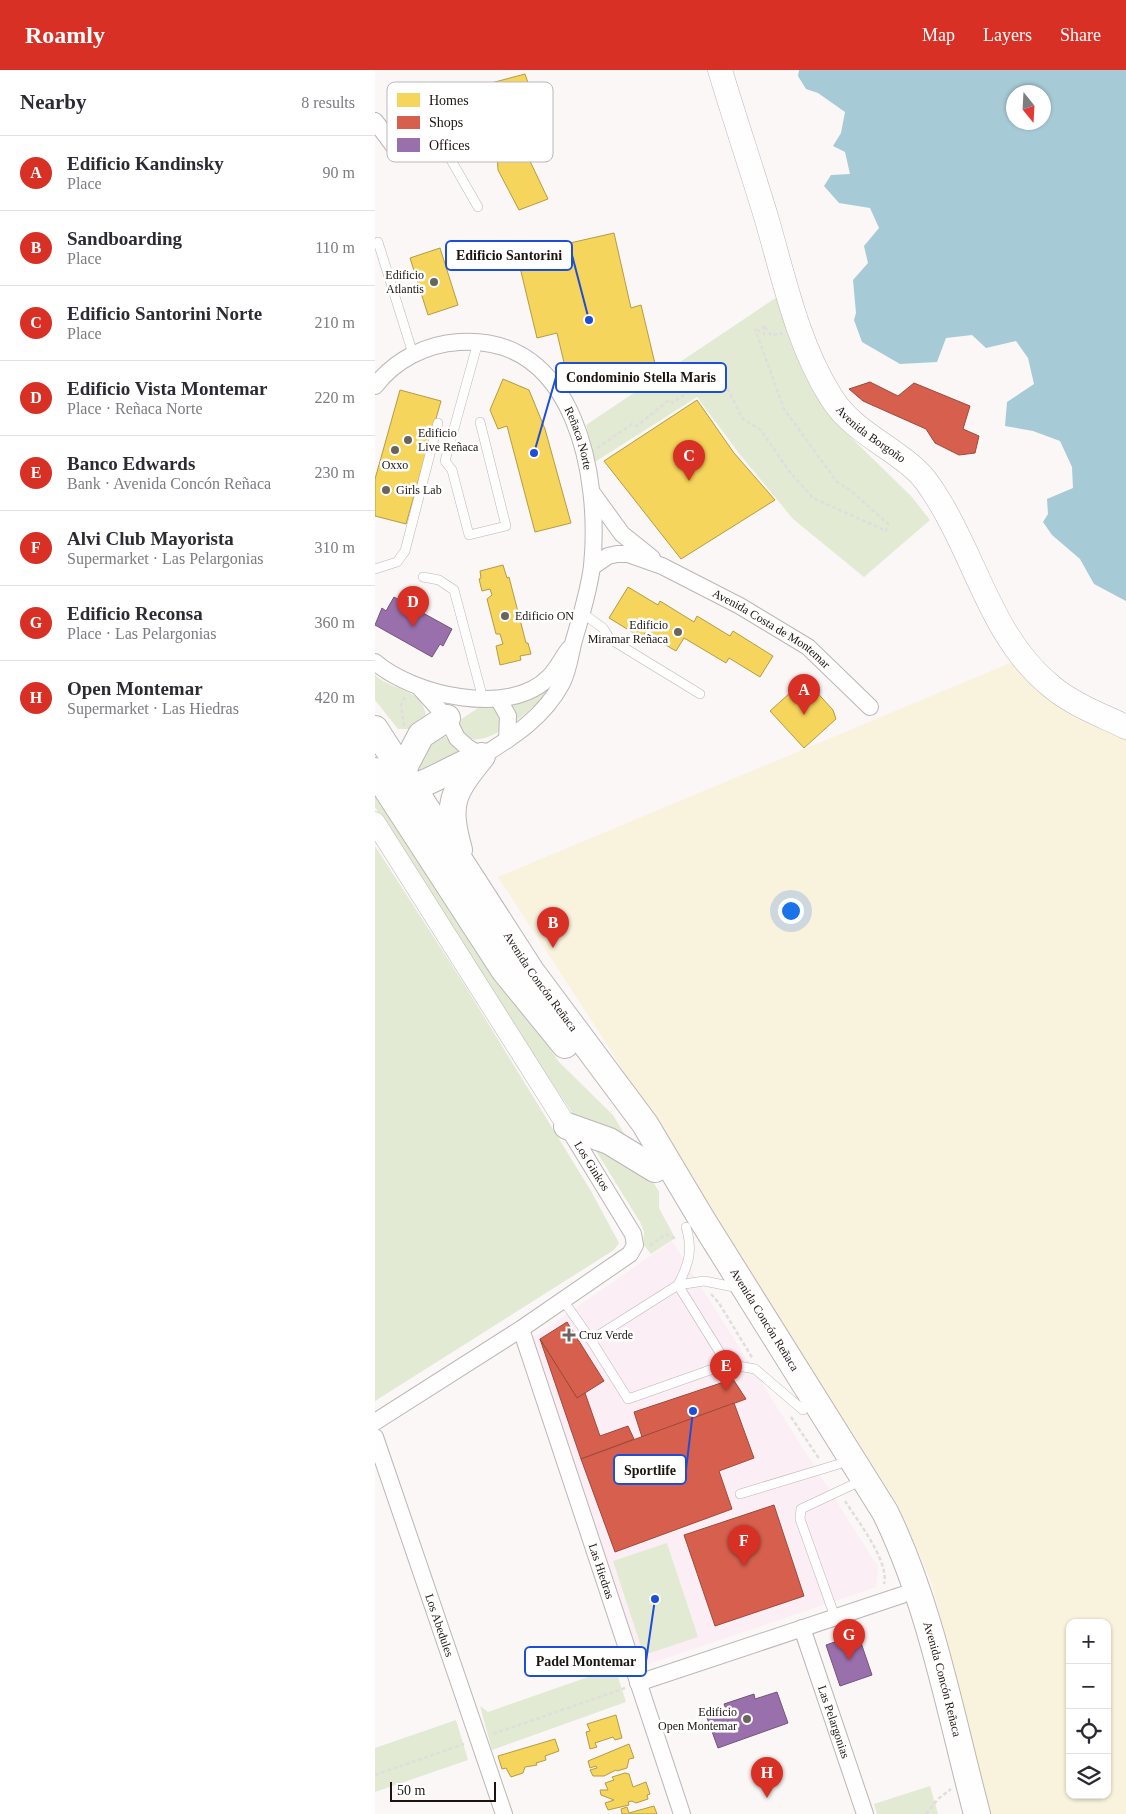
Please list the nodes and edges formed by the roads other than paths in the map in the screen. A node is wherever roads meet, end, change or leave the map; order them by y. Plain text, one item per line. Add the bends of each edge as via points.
1 (720, 70) edge
2 (375, 122) edge
3 (387, 138) edge
4 (452, 162) edge
5 (478, 207) dead end
6 (378, 242) dead end
7 (478, 342) junction
8 (413, 354) junction
9 (375, 386) edge
10 (480, 422) dead end
11 (438, 423) dead end
12 (593, 494) junction
13 (662, 566) junction
14 (592, 567) junction
15 (375, 569) edge
16 (423, 578) dead end
17 (581, 613) junction
18 (573, 643) junction
19 (375, 662) edge
20 (419, 687) junction
21 (700, 694) dead end
22 (486, 699) junction
23 (870, 707) dead end
24 (447, 718) junction
25 (1126, 726) edge
26 (375, 728) edge
27 (421, 735) junction
28 (507, 740) junction
29 (483, 756) junction
30 (375, 771) edge
31 (402, 785) junction
32 (375, 822) edge
33 (454, 871) junction
34 (567, 1126) junction
35 (655, 1169) junction
36 (687, 1227) junction
37 (678, 1285) junction
38 (734, 1287) junction
39 (563, 1300) junction
40 (521, 1329) junction
41 (591, 1340) junction
42 (727, 1364) junction
43 (803, 1410) junction
44 (375, 1422) edge
45 (375, 1436) edge
46 (846, 1474) junction
47 (740, 1494) dead end
48 (902, 1595) junction
49 (835, 1617) junction
50 (802, 1628) junction
51 (638, 1683) junction
52 (504, 1814) edge
53 (683, 1814) edge
54 (865, 1814) edge
55 (959, 1814) edge
56 (977, 1814) edge

1 - 25 main road, Avenida Borgoño via 776,251 791,328 832,399 849,419 903,459 930,485 957,533 998,621 1022,656 1050,686 1071,701
2 - 3 street
4 - 5 lane
6 - 8 lane
7 - 8 street, Reñaca Norte via 451,342
7 - 10 lane via 445,461 452,470 469,535 505,526
7 - 12 street, Reñaca Norte via 493,344 520,355 554,383 575,421
8 - 9 street, Reñaca Norte via 389,370
11 - 15 lane via 405,551 397,562
12 - 13 street, Avenida Costa de Montemar via 622,534
12 - 14 street, Reñaca Norte
13 - 14 street, Avenida Costa de Montemar via 629,554 617,554 607,556
13 - 23 street, Avenida Costa de Montemar via 808,646
14 - 17 street, Reñaca Norte
16 - 22 lane via 439,580 453,590
17 - 18 street, Reñaca Norte
17 - 21 lane via 603,628 610,639
18 - 22 street, Reñaca Norte via 549,678 534,688 514,696
18 - 28 street, Reñaca Norte via 562,684 545,710
19 - 20 street
20 - 22 street
20 - 24 street
22 - 24 street, Reñaca Norte
22 - 28 street via 508,716
24 - 27 main road
24 - 29 street via 457,738
26 - 27 main road via 394,734
26 - 31 main road
27 - 31 main road
28 - 29 street, Reñaca Norte
29 - 31 main road
29 - 33 main road via 455,794 452,810
30 - 31 main road
31 - 33 main road
32 - 34 street, Los Ginkos
33 - 35 main road, Avenida Concón Reñaca via 504,970 597,1085
33 - 38 main road, Avenida Concón Reñaca via 645,1124
34 - 35 main road via 609,1141
34 - 39 street, Los Ginkos via 635,1239 630,1254
35 - 36 main road, Avenida Concón Reñaca
36 - 37 lane via 691,1258
36 - 38 main road, Avenida Concón Reñaca
37 - 38 lane via 704,1281
37 - 41 lane
37 - 42 lane
38 - 43 main road, Avenida Concón Reñaca
38 - 56 main road, Avenida Concón Reñaca via 885,1512 906,1556 920,1596
39 - 40 street, Los Ginkos
39 - 41 lane
40 - 44 street, Los Ginkos
40 - 51 street, Las Hiedras
41 - 42 lane via 628,1400
42 - 43 lane via 755,1370
43 - 46 main road, Avenida Concón Reñaca
45 - 52 street, Los Abedules
46 - 47 lane
46 - 48 main road, Avenida Concón Reñaca via 885,1546
46 - 49 lane via 801,1509 800,1519
48 - 49 street
48 - 55 main road, Avenida Concón Reñaca
49 - 50 street
50 - 51 street
50 - 54 street, Las Pelargonias
51 - 53 street, Las Hiedras

